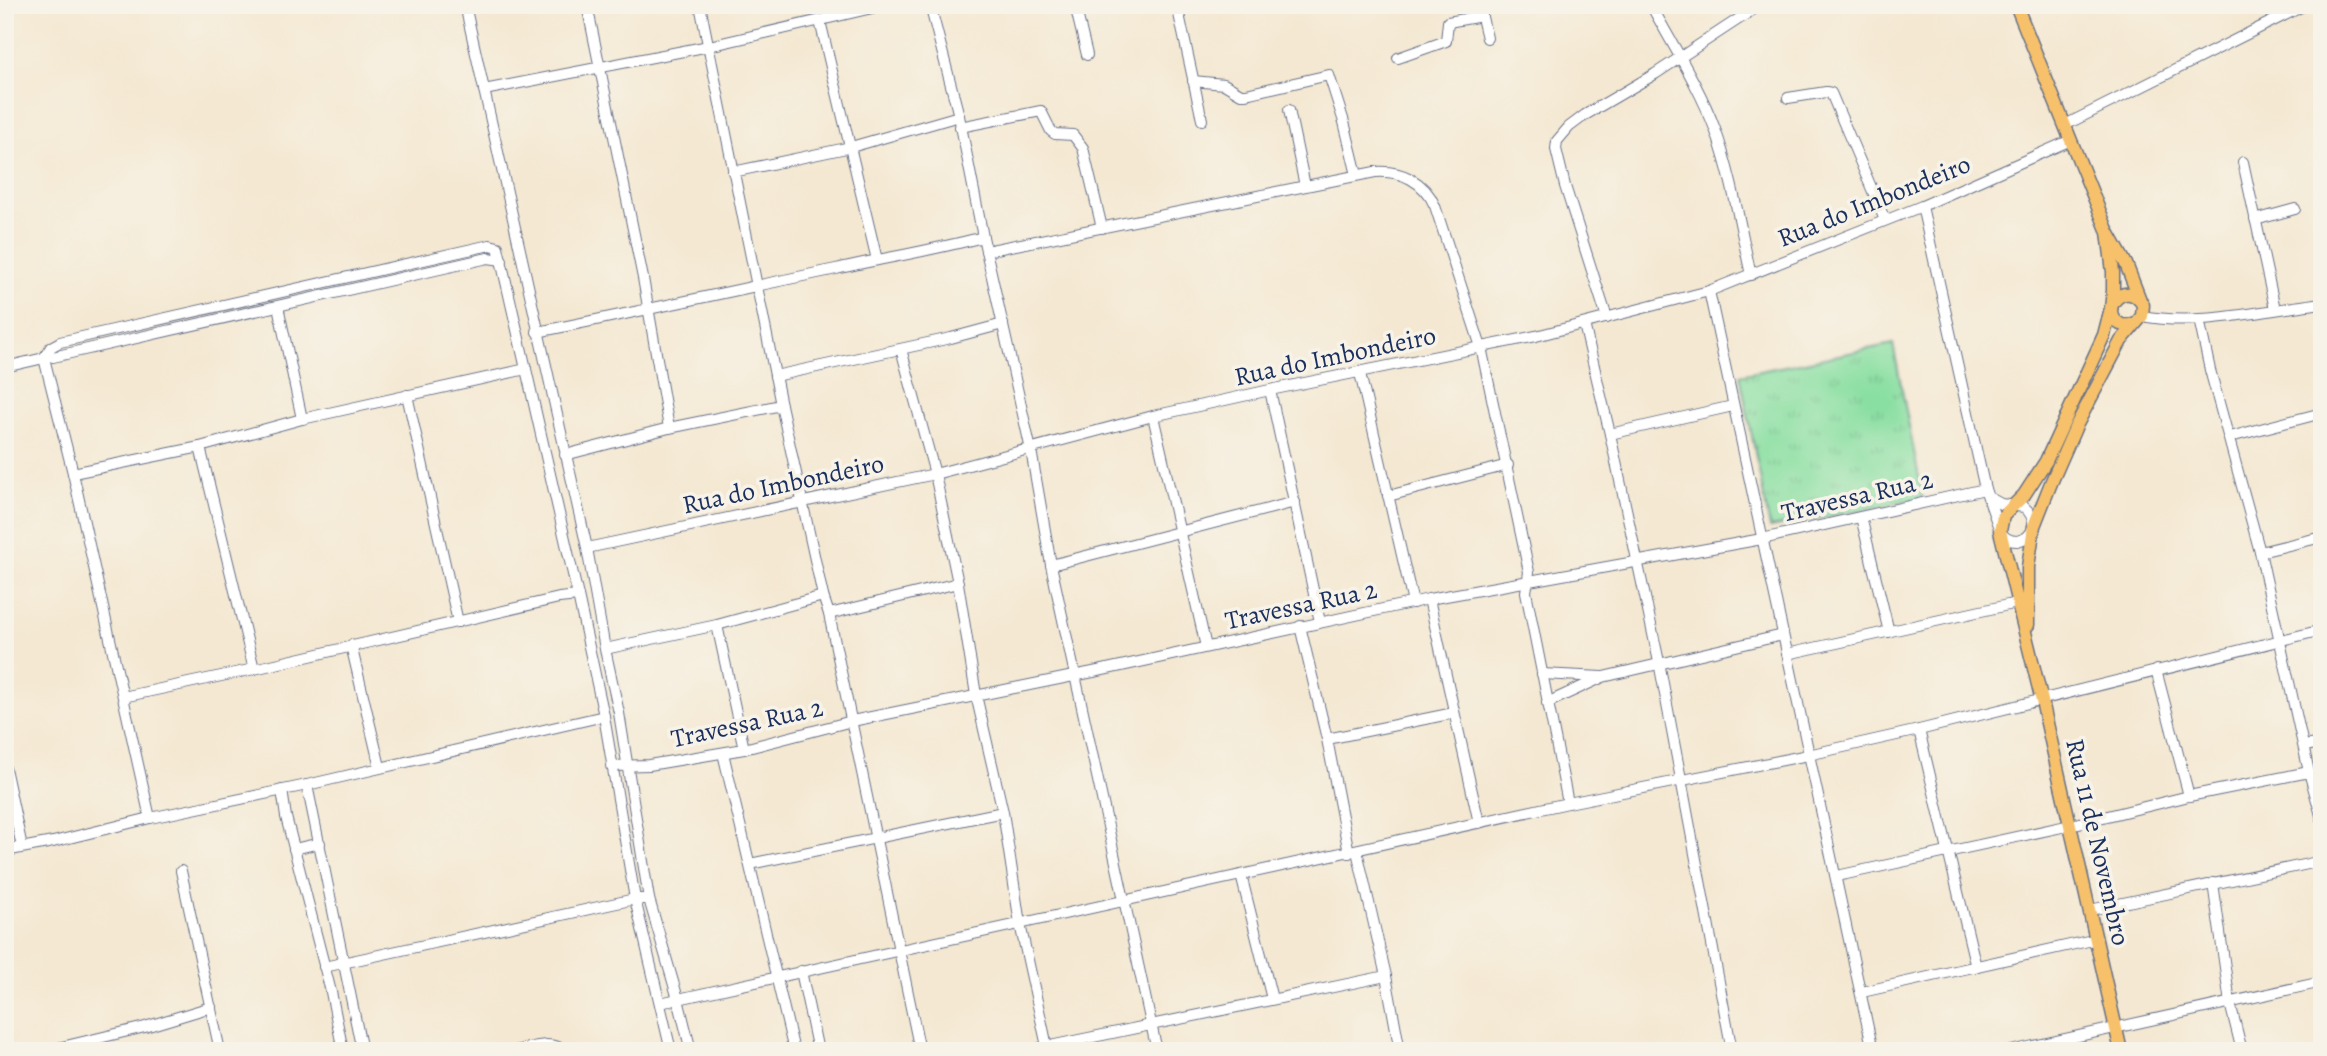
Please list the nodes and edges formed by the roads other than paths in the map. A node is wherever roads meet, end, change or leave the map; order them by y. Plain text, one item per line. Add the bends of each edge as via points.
1 (465, 5) edge
2 (587, 5) edge
3 (700, 5) edge
4 (885, 5) edge
5 (930, 5) edge
6 (1075, 5) edge
7 (1177, 5) edge
8 (1651, 5) edge
9 (1760, 5) edge
10 (2016, 5) edge
11 (2305, 5) edge
12 (1480, 10) edge
13 (820, 21) junction
14 (1488, 38) dead end
15 (709, 46) junction
16 (1087, 55) dead end
17 (1398, 58) dead end
18 (1679, 58) junction
19 (600, 68) junction
20 (1193, 81) junction
21 (484, 90) junction
22 (1788, 98) dead end
23 (1289, 110) dead end
24 (1202, 120) dead end
25 (959, 121) junction
26 (2065, 125) junction
27 (2071, 140) junction
28 (851, 147) junction
29 (2243, 162) dead end
30 (733, 172) junction
31 (1357, 175) junction
32 (1305, 186) junction
33 (1922, 206) junction
34 (2295, 209) dead end
35 (1885, 220) junction
36 (2255, 220) junction
37 (1102, 228) junction
38 (2108, 232) junction
39 (983, 237) junction
40 (986, 251) junction
41 (502, 260) junction
42 (877, 260) junction
43 (1751, 275) junction
44 (758, 286) junction
45 (1709, 291) junction
46 (2140, 300) junction
47 (2322, 303) edge
48 (278, 306) junction
49 (2111, 309) junction
50 (2275, 309) junction
51 (649, 310) junction
52 (1607, 318) junction
53 (2139, 319) junction
54 (2199, 319) junction
55 (1003, 324) junction
56 (1584, 324) junction
57 (537, 332) junction
58 (1481, 347) junction
59 (901, 349) junction
60 (46, 356) junction
61 (5, 367) edge
62 (526, 369) junction
63 (1360, 373) junction
64 (775, 376) junction
65 (1270, 390) junction
66 (407, 395) junction
67 (781, 405) junction
68 (1733, 407) junction
69 (2322, 413) edge
70 (1153, 416) junction
71 (302, 419) junction
72 (669, 428) junction
73 (1610, 434) junction
74 (2230, 437) junction
75 (200, 447) junction
76 (1031, 450) junction
77 (565, 455) junction
78 (1507, 465) junction
79 (73, 473) junction
80 (935, 474) junction
81 (1986, 493) junction
82 (1388, 496) junction
83 (801, 500) junction
84 (1295, 502) junction
85 (2014, 504) junction
86 (1861, 517) junction
87 (2034, 526) junction
88 (1181, 531) junction
89 (2000, 531) junction
90 (2322, 537) edge
91 (1762, 539) junction
92 (587, 548) junction
93 (2260, 552) junction
94 (1636, 561) junction
95 (1051, 565) junction
96 (1527, 582) junction
97 (958, 583) junction
98 (578, 596) junction
99 (823, 596) junction
100 (1429, 599) junction
101 (1413, 603) junction
102 (2017, 603) junction
103 (829, 614) junction
104 (458, 622) junction
105 (1320, 622) junction
106 (717, 625) junction
107 (1300, 626) junction
108 (2322, 630) edge
109 (1889, 632) junction
110 (1783, 635) junction
111 (2280, 639) junction
112 (2028, 643) junction
113 (351, 645) junction
114 (1206, 647) junction
115 (605, 649) junction
116 (1787, 654) junction
117 (1659, 662) junction
118 (254, 669) junction
119 (2157, 670) junction
120 (1542, 674) junction
121 (1075, 676) junction
122 (1603, 677) junction
123 (976, 695) junction
124 (123, 696) junction
125 (2042, 701) junction
126 (1547, 703) junction
127 (1454, 713) junction
128 (604, 716) junction
129 (852, 721) junction
130 (1919, 730) junction
131 (1327, 739) junction
132 (2322, 743) edge
133 (2304, 746) junction
134 (744, 748) junction
135 (723, 753) junction
136 (1808, 755) junction
137 (628, 765) junction
138 (611, 766) junction
139 (380, 767) junction
140 (5, 768) edge
141 (2309, 772) junction
142 (1681, 781) junction
143 (307, 785) junction
144 (282, 790) junction
145 (2189, 796) junction
146 (1568, 803) junction
147 (1003, 812) junction
148 (150, 818) junction
149 (2322, 819) edge
150 (1479, 823) junction
151 (2071, 825) junction
152 (876, 838) junction
153 (320, 844) junction
154 (22, 847) junction
155 (294, 849) junction
156 (5, 851) edge
157 (1353, 852) junction
158 (1949, 852) junction
159 (2322, 861) edge
160 (750, 864) junction
161 (181, 872) dead end
162 (1241, 876) junction
163 (1837, 876) junction
164 (2213, 883) junction
165 (635, 899) junction
166 (649, 899) junction
167 (1125, 902) junction
168 (2091, 910) junction
169 (1020, 924) junction
170 (2097, 939) junction
171 (898, 950) junction
172 (345, 963) junction
173 (324, 967) junction
174 (1976, 967) junction
175 (801, 971) junction
176 (777, 976) junction
177 (1386, 976) junction
178 (2322, 982) edge
179 (1862, 992) junction
180 (678, 999) junction
181 (1272, 999) junction
182 (660, 1003) junction
183 (2230, 1003) junction
184 (211, 1007) junction
185 (1151, 1026) junction
186 (2116, 1028) junction
187 (1047, 1048) edge
188 (45, 1051) edge
189 (220, 1051) edge
190 (342, 1051) edge
191 (362, 1051) edge
192 (516, 1051) edge
193 (565, 1051) edge
194 (671, 1051) edge
195 (691, 1051) edge
196 (794, 1051) edge
197 (818, 1051) edge
198 (920, 1051) edge
199 (1026, 1051) edge
200 (1157, 1051) edge
201 (1400, 1051) edge
202 (1732, 1051) edge
203 (1873, 1051) edge
204 (2011, 1051) edge
205 (2121, 1051) edge
206 (2242, 1051) edge

1 - 21 street
2 - 19 street
3 - 15 street
4 - 13 street
5 - 25 street
6 - 16 street
7 - 20 street
8 - 18 street
9 - 18 street
10 - 26 main road
11 - 26 street
12 - 14 street
12 - 17 street via 1447,22 1446,41
13 - 15 street
13 - 28 street
15 - 19 street
15 - 30 street
18 - 43 street via 1719,139
18 - 52 street via 1577,120 1557,144 1565,186
19 - 21 street
19 - 51 street
20 - 24 street
20 - 31 street via 1224,83 1246,94 1329,75
21 - 57 street
22 - 35 street via 1831,93
23 - 32 street
25 - 28 street
25 - 37 street via 1041,111 1051,131 1073,135 1083,148
25 - 39 street
26 - 27 main road
27 - 33 street, Rua do Imbondeiro
27 - 38 main road
28 - 30 street
28 - 42 street
29 - 36 street
30 - 44 street
31 - 32 street
31 - 58 street via 1401,173 1432,198
32 - 37 street
33 - 35 street, Rua do Imbondeiro
33 - 81 street
34 - 36 street
35 - 43 street, Rua do Imbondeiro
36 - 50 street
37 - 40 street
38 - 46 main road
38 - 49 main road
39 - 40 street
39 - 42 street
40 - 55 street
41 - 48 street via 488,258
41 - 60 street via 498,247 490,245 61,342 51,346
41 - 62 street
42 - 44 street
43 - 45 street, Rua do Imbondeiro
44 - 51 street
44 - 64 street
45 - 52 street, Rua do Imbondeiro
45 - 68 street
46 - 49 main road via 2126,293
46 - 53 main road
47 - 50 street
48 - 60 street
48 - 71 street
49 - 53 main road via 2122,325
49 - 85 main road via 2099,348 2052,448 2032,485
50 - 54 street
51 - 57 street
51 - 72 street
52 - 56 street, Rua do Imbondeiro
53 - 54 street
53 - 87 main road, Rua 11 de Novembro via 2099,380
54 - 74 street
55 - 59 street
55 - 76 street
56 - 58 street, Rua do Imbondeiro
56 - 73 street
57 - 77 street
58 - 63 street, Rua do Imbondeiro
58 - 78 street
59 - 64 street
59 - 80 street
60 - 61 street
60 - 79 street
62 - 66 street
62 - 98 street
63 - 65 street, Rua do Imbondeiro
63 - 82 street
64 - 67 street
65 - 70 street, Rua do Imbondeiro
65 - 84 street
66 - 71 street
66 - 104 street
67 - 72 street
67 - 83 street
68 - 73 street
68 - 91 street
69 - 74 street
70 - 76 street, Rua do Imbondeiro
70 - 88 street
71 - 75 street
72 - 77 street
73 - 94 street
74 - 93 street
75 - 79 street
75 - 118 street
76 - 80 street, Rua do Imbondeiro
76 - 95 street
77 - 92 street
78 - 82 street
78 - 96 street
79 - 124 street
80 - 83 street, Rua do Imbondeiro
80 - 97 street
81 - 85 street via 2001,504
81 - 86 street, Travessa Rua 2
81 - 89 street
82 - 101 street
83 - 92 street, Rua do Imbondeiro
83 - 99 street
84 - 88 street
84 - 105 street
85 - 87 street via 2030,512
85 - 89 main road via 2003,516
86 - 91 street, Travessa Rua 2
86 - 109 street
87 - 89 street via 2027,537 2017,541 2008,540
87 - 112 main road, Rua 11 de Novembro via 2028,567
88 - 95 street
88 - 114 street
89 - 102 main road, Rua 11 de Novembro
90 - 93 street
91 - 94 street, Travessa Rua 2
91 - 110 street
92 - 115 street
93 - 111 street
94 - 96 street, Travessa Rua 2
94 - 117 street
95 - 121 street
96 - 100 street, Travessa Rua 2
96 - 120 street
97 - 103 street
97 - 123 street
98 - 104 street
98 - 128 street
99 - 103 street
99 - 106 street
100 - 101 street, Travessa Rua 2
100 - 127 street
101 - 105 street, Travessa Rua 2
102 - 109 street
102 - 112 main road, Rua 11 de Novembro
103 - 129 street
104 - 113 street
105 - 107 street, Travessa Rua 2
106 - 115 street
106 - 134 street
107 - 114 street, Travessa Rua 2
107 - 131 street
108 - 111 street
109 - 116 street
110 - 116 street
110 - 117 street
111 - 119 street
111 - 133 street
112 - 125 main road, Rua 11 de Novembro
113 - 118 street
113 - 139 street
114 - 121 street, Travessa Rua 2
115 - 137 street
116 - 136 street
117 - 122 street
117 - 142 street
118 - 124 street
119 - 125 street
119 - 145 street
120 - 122 street
120 - 126 street
121 - 123 street, Travessa Rua 2
121 - 167 street
122 - 126 street
123 - 129 street, Travessa Rua 2
123 - 147 street
124 - 148 street
125 - 130 street
125 - 151 main road, Rua 11 de Novembro
126 - 146 street
127 - 131 street
127 - 150 street
128 - 138 street
128 - 139 street
129 - 134 street, Travessa Rua 2
129 - 152 street
130 - 136 street
130 - 158 street
131 - 157 street
132 - 133 street
133 - 141 street
134 - 135 street, Travessa Rua 2
135 - 137 street, Travessa Rua 2
135 - 160 street
136 - 142 street
136 - 163 street
137 - 138 street, Travessa Rua 2
137 - 166 street
138 - 165 street
139 - 143 street
140 - 154 street
141 - 145 street
141 - 149 street
142 - 146 street
142 - 202 street
143 - 144 street
143 - 153 street
144 - 148 street
144 - 155 street
145 - 151 street
146 - 150 street
147 - 152 street
147 - 169 street
148 - 154 street
150 - 157 street
151 - 158 street
151 - 168 main road, Rua 11 de Novembro
152 - 160 street
152 - 171 street
153 - 155 street
153 - 172 street
154 - 156 street
155 - 173 street
157 - 162 street
157 - 177 street
158 - 163 street
158 - 174 street
159 - 164 street
160 - 176 street
161 - 184 street
162 - 167 street
162 - 181 street
163 - 179 street
164 - 168 street
164 - 183 street
165 - 166 street
165 - 172 street
165 - 182 street
166 - 180 street
167 - 169 street
167 - 185 street
168 - 170 main road, Rua 11 de Novembro
169 - 171 street
169 - 187 street
170 - 174 street
170 - 186 main road, Rua 11 de Novembro
171 - 175 street
171 - 198 street
172 - 173 street
172 - 191 street
173 - 190 street
174 - 179 street
175 - 176 street
175 - 197 street
176 - 180 street
176 - 196 street
177 - 181 street
177 - 201 street
178 - 183 street
179 - 203 street
180 - 182 street
180 - 195 street
181 - 185 street
182 - 194 street
183 - 186 street
183 - 206 street
184 - 188 street
184 - 189 street
185 - 187 street
185 - 200 street
186 - 204 street
186 - 205 main road, Rua 11 de Novembro
187 - 199 street
192 - 193 street via 548,1045

